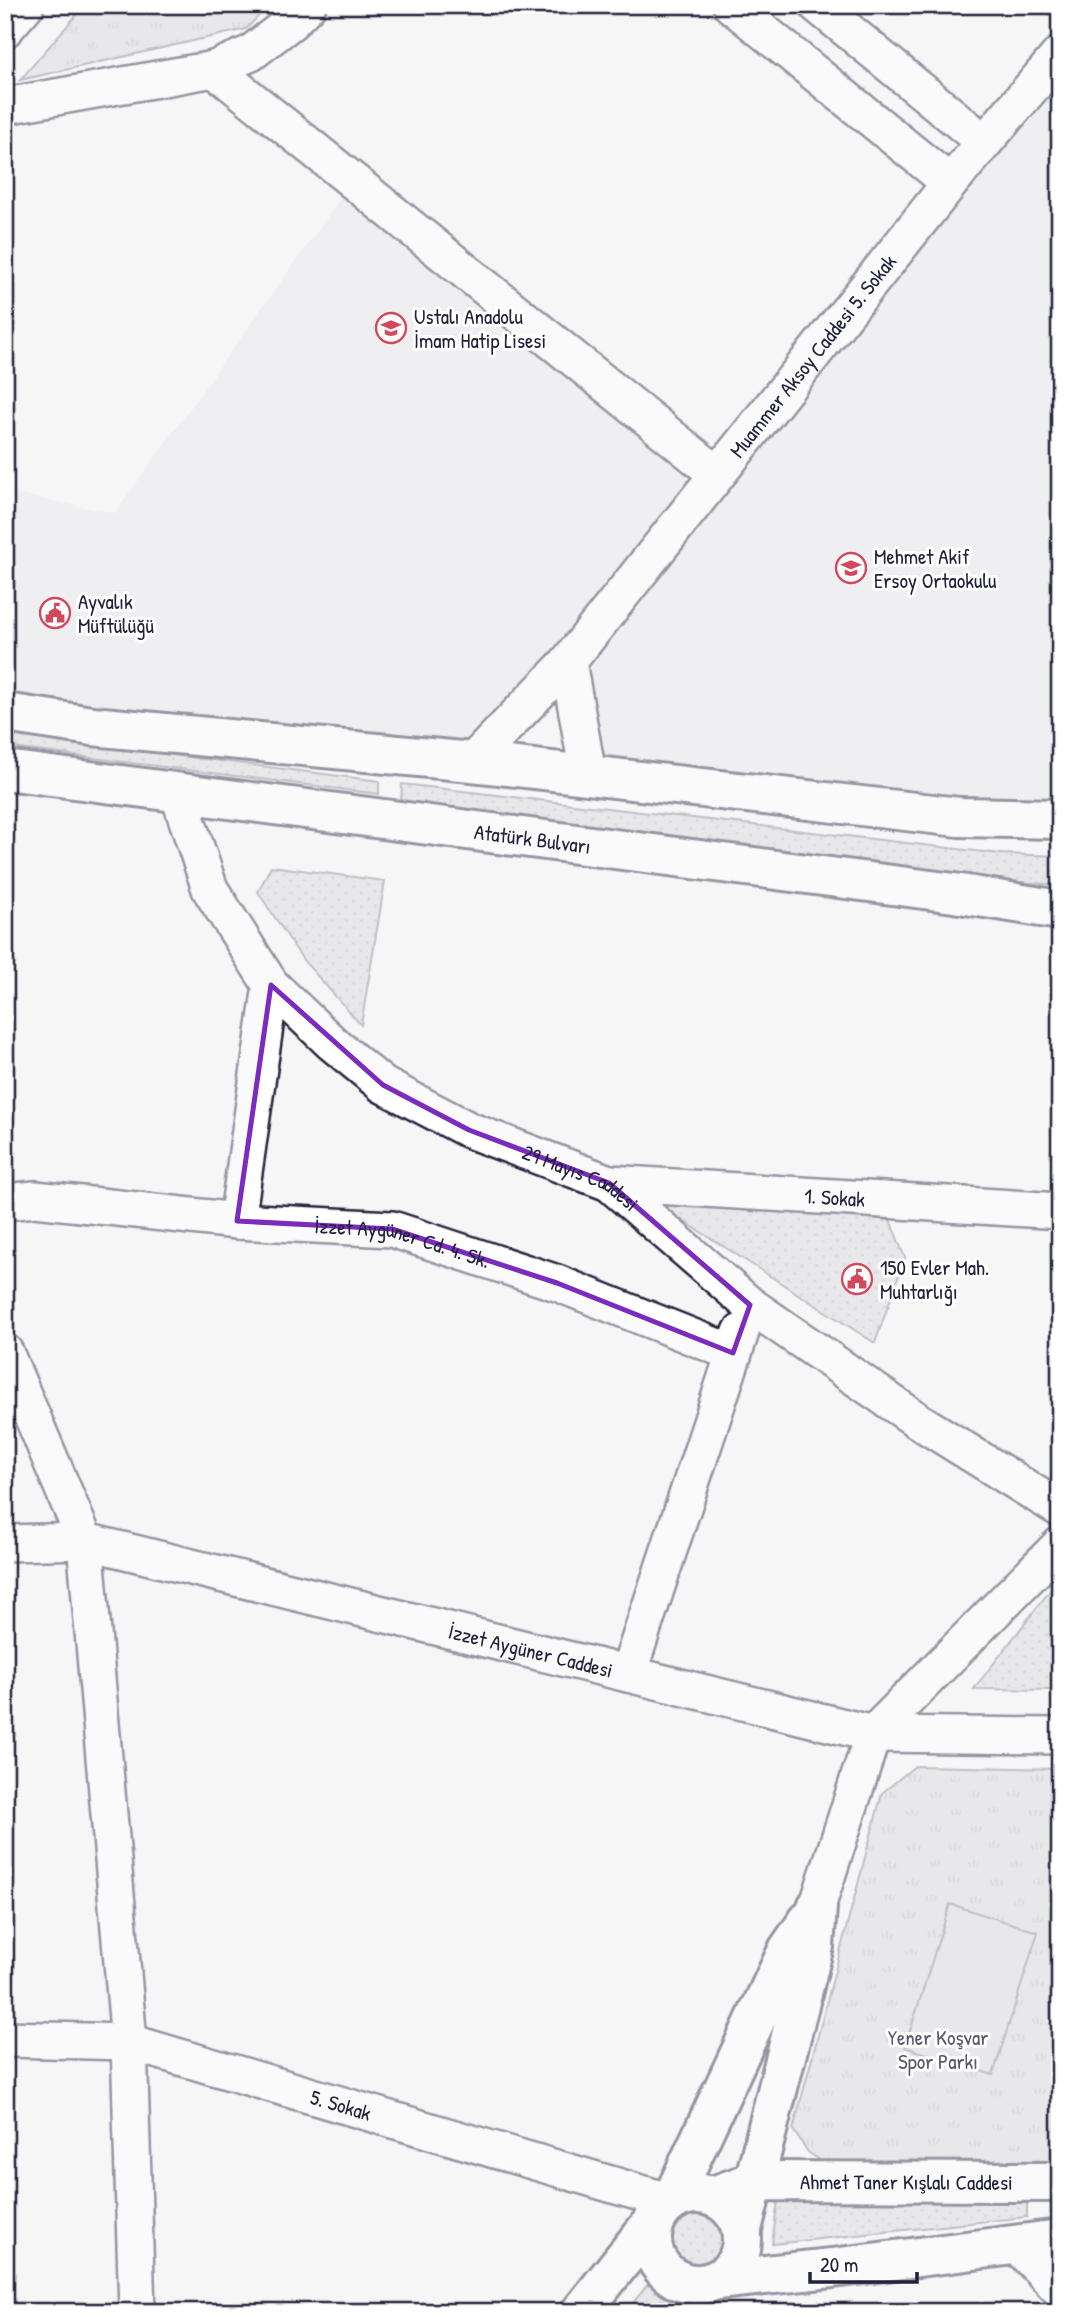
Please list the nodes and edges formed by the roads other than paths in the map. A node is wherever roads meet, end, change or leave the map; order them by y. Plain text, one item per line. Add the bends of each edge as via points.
1 (26, 5) edge
2 (308, 5) edge
3 (731, 5) edge
4 (817, 5) edge
5 (5, 29) edge
6 (1060, 54) edge
7 (214, 69) junction
8 (5, 106) edge
9 (984, 142) junction
10 (950, 183) junction
11 (717, 474) junction
12 (568, 662) junction
13 (5, 713) edge
14 (472, 762) junction
15 (5, 770) edge
16 (587, 774) junction
17 (178, 793) junction
18 (1060, 819) edge
19 (1060, 910) edge
20 (271, 985) junction
21 (609, 1183) junction
22 (5, 1202) edge
23 (1060, 1211) edge
24 (237, 1221) junction
25 (750, 1305) junction
26 (5, 1352) edge
27 (733, 1353) junction
28 (1060, 1508) edge
29 (85, 1541) junction
30 (5, 1543) edge
31 (1060, 1545) edge
32 (628, 1674) junction
33 (873, 1734) junction
34 (1060, 1736) edge
35 (817, 1907) junction
36 (5, 2039) edge
37 (129, 2042) junction
38 (755, 2181) junction
39 (1060, 2182) edge
40 (713, 2196) junction
41 (665, 2208) junction
42 (742, 2229) junction
43 (1060, 2239) edge
44 (1016, 2244) junction
45 (1060, 2290) edge
46 (700, 2292) edge
47 (136, 2312) edge
48 (581, 2312) edge

1 - 5 street
2 - 7 street via 251,53
3 - 10 street
4 - 9 street
6 - 9 street, Muammer Aksoy Caddesi 5. Sokak
7 - 8 street
7 - 11 street
9 - 10 street, Muammer Aksoy Caddesi 5. Sokak
10 - 11 street, Muammer Aksoy Caddesi 5. Sokak
11 - 12 street, Muammer Aksoy Caddesi 5. Sokak
12 - 14 street, Muammer Aksoy Caddesi 5. Sokak
12 - 16 street
13 - 14 main road via 92,726
14 - 16 main road
15 - 17 main road, Atatürk Bulvarı
16 - 18 main road via 959,817
17 - 19 main road, Atatürk Bulvarı
17 - 20 street, 29 Mayıs Caddesi via 210,889
20 - 21 street, 29 Mayıs Caddesi via 383,1085 470,1130
20 - 24 street
21 - 23 street, 1. Sokak
21 - 25 street, 29 Mayıs Caddesi
22 - 24 street, İzzet Aygüner Cd. 4. Sk. via 35,1199
24 - 27 street, İzzet Aygüner Cd. 4. Sk. via 392,1229 557,1283
25 - 27 street
25 - 28 street, 29 Mayıs Caddesi via 917,1420
26 - 29 street
27 - 32 street
29 - 30 street, İzzet Aygüner Caddesi
29 - 32 street, İzzet Aygüner Caddesi
29 - 37 street
31 - 33 street
32 - 33 street, İzzet Aygüner Caddesi
33 - 34 street, İzzet Aygüner Caddesi
33 - 35 street
35 - 38 main road via 814,1946
35 - 41 main road via 788,1950
36 - 37 street, 5. Sokak
37 - 41 street, 5. Sokak
37 - 47 street
38 - 39 main road, Ahmet Taner Kışlalı Caddesi
38 - 40 main road, Ahmet Taner Kışlalı Caddesi
38 - 42 main road
40 - 41 main road, Ahmet Taner Kışlalı Caddesi via 684,2196
40 - 42 main road via 736,2215
41 - 46 main road via 653,2228 655,2256 674,2278
41 - 48 main road
42 - 46 main road via 738,2259
43 - 44 main road
44 - 45 street
44 - 46 main road via 832,2268

